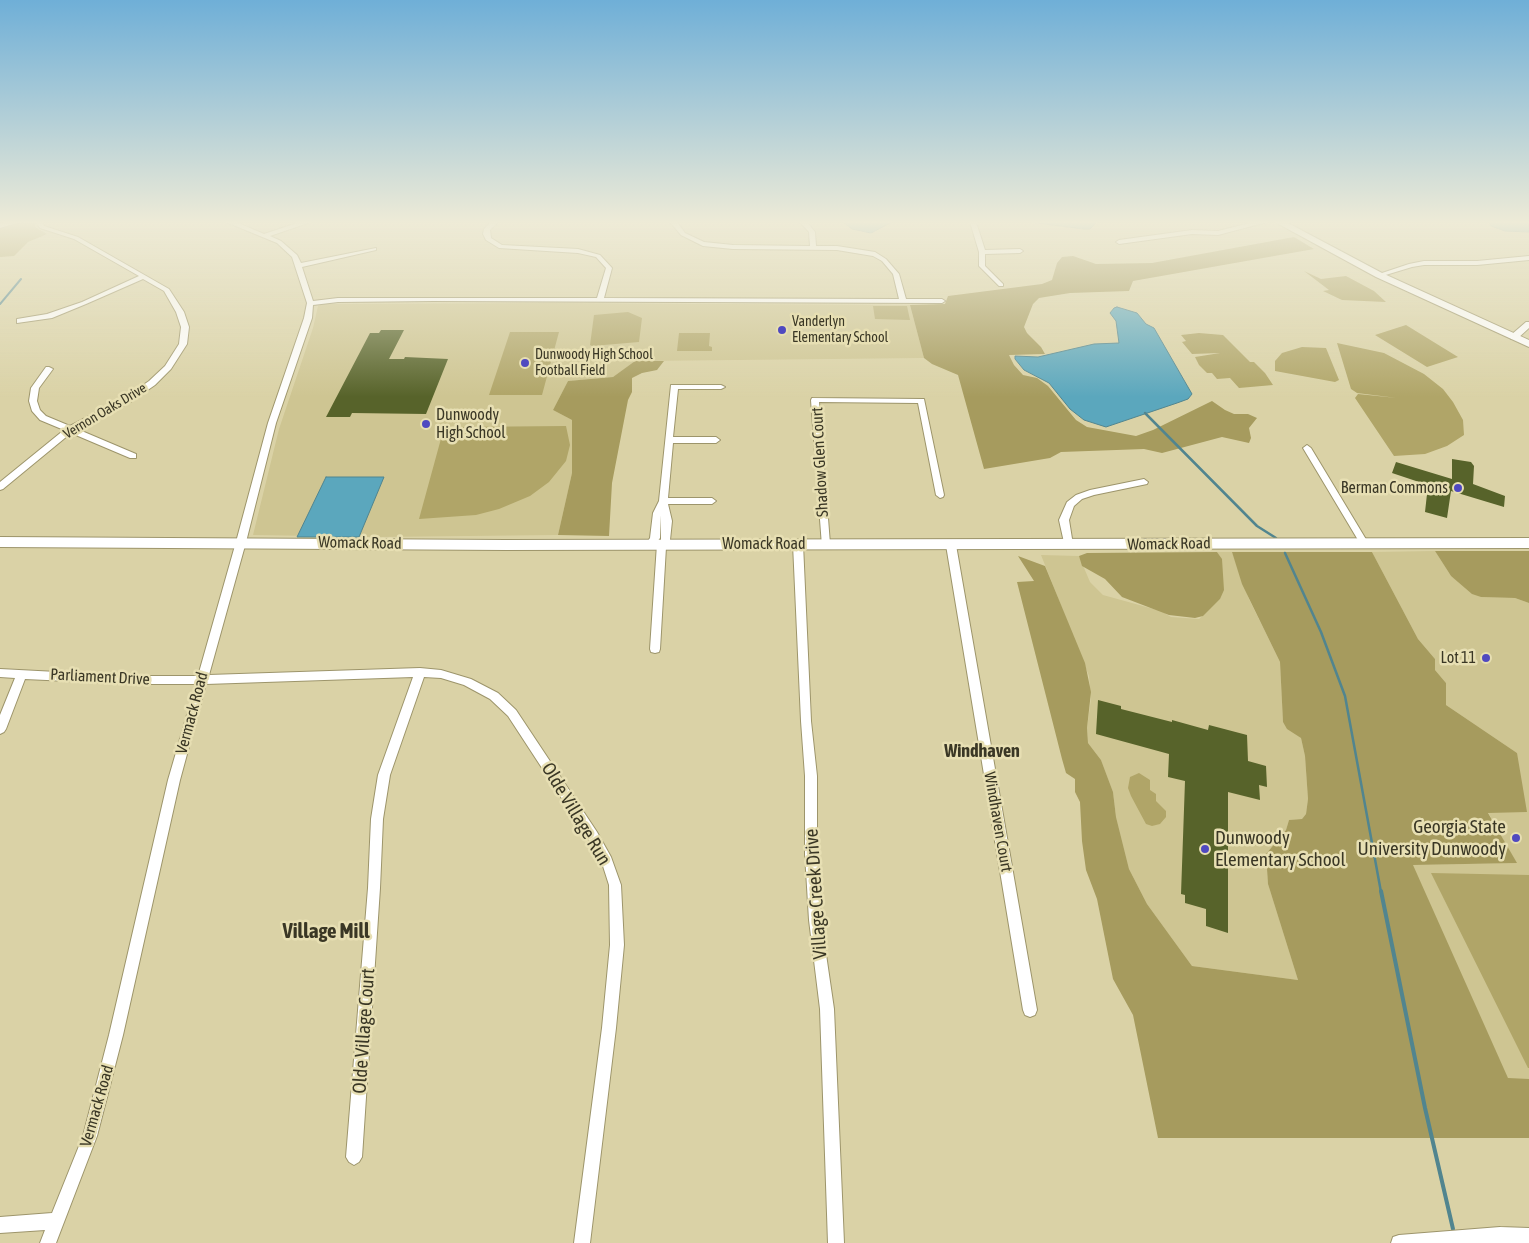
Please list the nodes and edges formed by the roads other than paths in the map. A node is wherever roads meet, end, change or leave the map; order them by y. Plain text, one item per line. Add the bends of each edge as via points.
1 (136, 280) edge
2 (151, 280) edge
3 (302, 280) edge
4 (606, 280) edge
5 (898, 280) edge
6 (996, 280) edge
7 (1390, 280) edge
8 (1001, 285) dead end
9 (600, 299) junction
10 (903, 300) junction
11 (942, 300) dead end
12 (310, 303) junction
13 (20, 321) dead end
14 (1529, 324) edge
15 (1514, 337) junction
16 (1529, 344) edge
17 (49, 369) dead end
18 (721, 387) dead end
19 (69, 430) junction
20 (669, 440) junction
21 (716, 440) dead end
22 (1307, 448) dead end
23 (133, 456) dead end
24 (1144, 482) dead end
25 (0, 487) edge
26 (940, 495) dead end
27 (663, 501) junction
28 (712, 501) dead end
29 (660, 539) junction
30 (0, 542) edge
31 (241, 542) junction
32 (1364, 543) junction
33 (1529, 543) edge
34 (798, 544) junction
35 (825, 544) junction
36 (1068, 545) junction
37 (951, 546) junction
38 (655, 649) dead end
39 (420, 672) junction
40 (0, 673) edge
41 (22, 673) junction
42 (201, 680) junction
43 (0, 729) edge
44 (1030, 1010) dead end
45 (354, 1157) dead end
46 (56, 1221) junction
47 (0, 1225) edge
48 (1529, 1236) edge
49 (1416, 1242) edge
50 (48, 1243) edge
51 (582, 1243) edge
52 (836, 1243) edge
53 (1399, 1243) edge

1 - 13 street via 49,316
2 - 19 street, Vernon Oaks Drive via 167,290 180,312 185,328 183,344 168,367 152,383 129,399
3 - 12 street
4 - 9 street
5 - 10 street
6 - 8 street
7 - 15 street
9 - 10 street
9 - 12 street
10 - 11 street
12 - 31 street, Vermack Road via 301,340 272,423
14 - 15 street
15 - 16 street
17 - 19 street via 35,388 33,401 36,411 43,418
18 - 20 street via 674,387
19 - 23 street
19 - 25 street, Vernon Oaks Drive
20 - 21 street
20 - 27 street
22 - 32 street
24 - 36 street via 1093,492 1070,504 1064,520
26 - 35 street, Shadow Glen Court via 921,401 815,400
27 - 28 street
27 - 29 street via 667,521
29 - 31 street, Womack Road via 506,545
29 - 34 street, Womack Road
29 - 38 street
30 - 31 street, Womack Road
31 - 42 street, Vermack Road
32 - 33 street, Womack Road
32 - 36 street, Womack Road
34 - 35 street, Womack Road
34 - 52 street, Village Creek Drive via 811,776 811,854 815,920 827,1009
35 - 37 street, Womack Road
36 - 37 street, Womack Road
37 - 44 street, Windhaven Court
39 - 42 street, Olde Village Run
39 - 45 street, Olde Village Court via 384,775 376,819
39 - 51 street, Olde Village Run via 467,682 494,696 512,713 593,836 616,885 616,954
40 - 41 street, Parliament Drive
41 - 42 street, Parliament Drive via 134,680
41 - 43 street
42 - 46 street, Vermack Road via 174,780 90,1136
46 - 47 street
46 - 50 street, Vermack Road
48 - 49 street via 1500,1235
49 - 53 street

